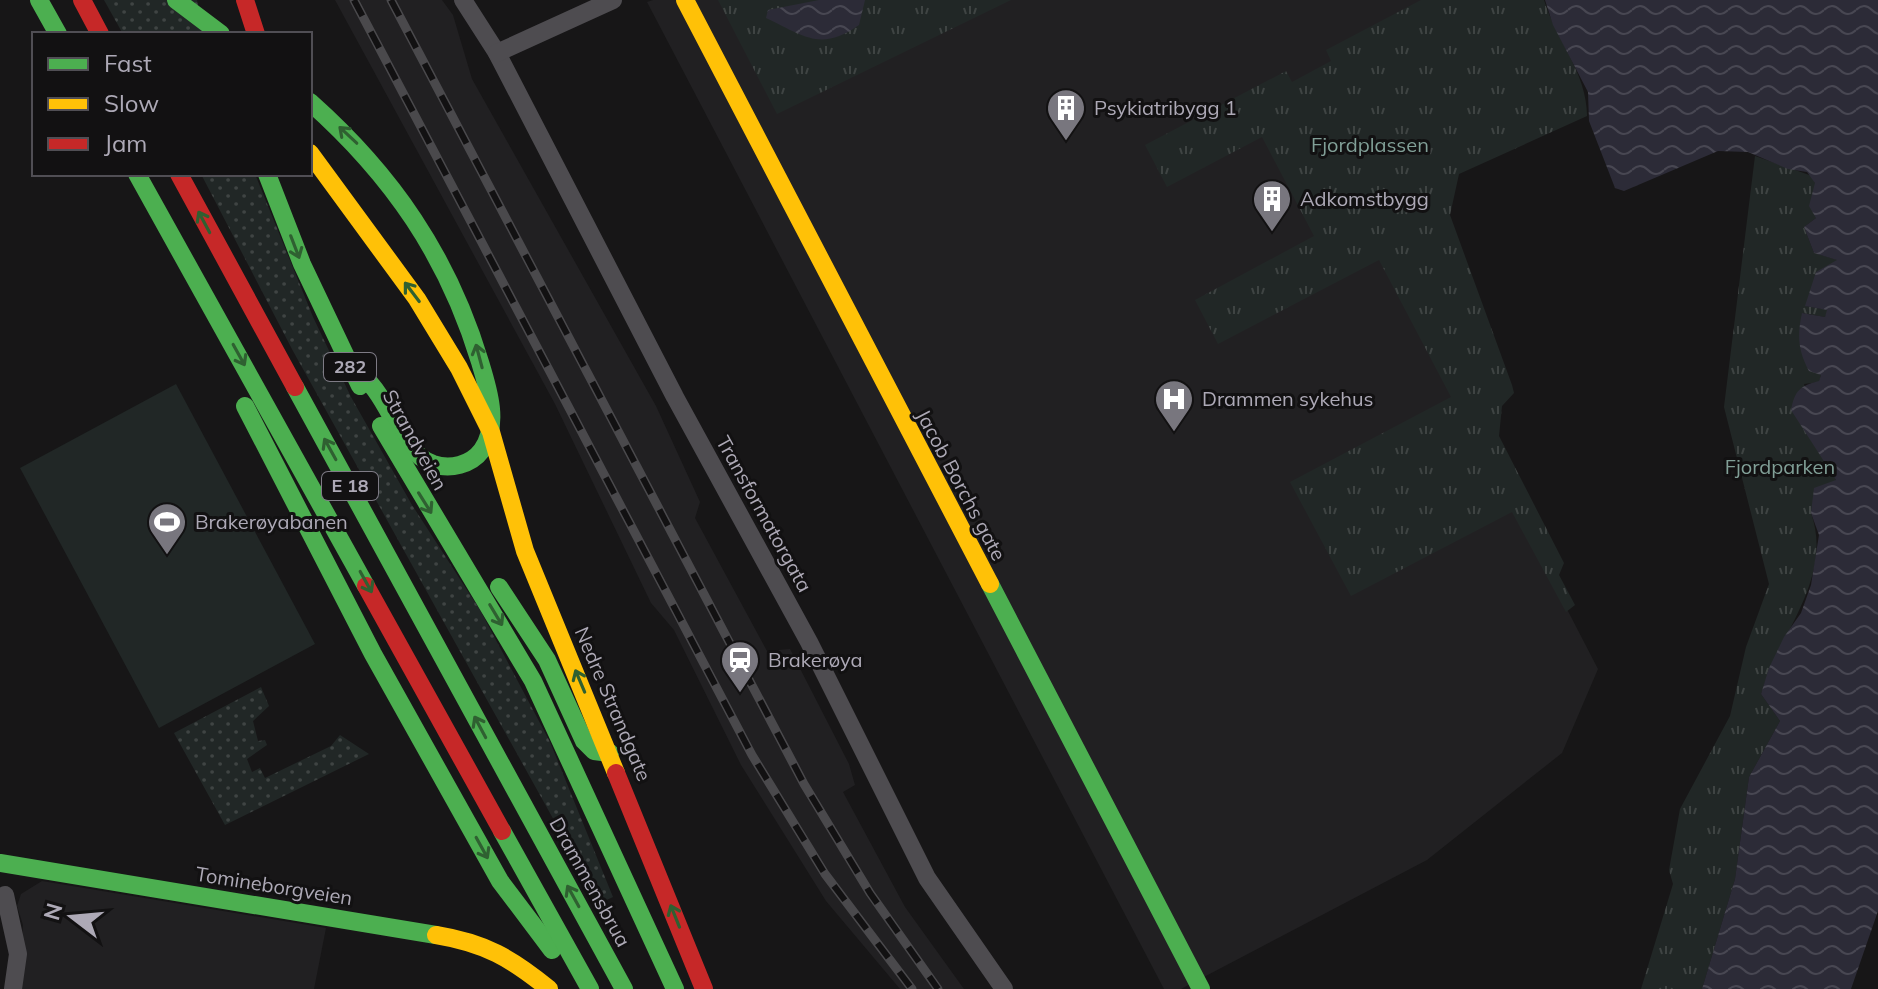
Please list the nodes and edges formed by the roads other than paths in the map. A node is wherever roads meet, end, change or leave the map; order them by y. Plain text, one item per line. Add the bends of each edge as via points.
1 (39, 0) edge
2 (82, 0) edge
3 (176, 0) edge
4 (209, 0) edge
5 (245, 0) edge
6 (463, 0) edge
7 (613, 0) edge
8 (685, 0) edge
9 (57, 32) edge
10 (99, 32) edge
11 (216, 32) edge
12 (218, 32) edge
13 (255, 32) edge
14 (497, 53) junction
15 (312, 104) edge
16 (312, 156) edge
17 (138, 176) edge
18 (180, 176) edge
19 (268, 176) edge
20 (201, 287) junction
21 (349, 365) junction
22 (491, 432) junction
23 (455, 549) junction
24 (610, 753) junction
25 (615, 855) junction
26 (8, 864) edge
27 (3, 898) edge
28 (13, 989) edge
29 (549, 989) edge
30 (587, 989) edge
31 (624, 989) edge
32 (675, 989) edge
33 (704, 989) edge
34 (1004, 989) edge
35 (1201, 989) edge

1 - 9 main road
2 - 10 main road
3 - 11 main road, bridge
4 - 12 main road
5 - 13 main road
6 - 14 street, Transformatorgata
7 - 14 street
8 - 35 main road, Jacob Borchs gate
14 - 34 street, Transformatorgata via 809,642 927,878
22 -> 15 main road via 474,339 439,253 388,177
22 -> 16 main road via 424,309
17 - 20 main road, E 18
31 -> 18 main road, Drammensbrua / E 18
19 -> 21 main road, Strandveien / 282
20 -> 30 main road, E 18
20 -> 30 main road, E 18 via 208,331 373,654 500,881
21 - 22 main road via 369,378 406,441 425,461 463,465 480,453
21 -> 23 main road, Strandveien / 282
24 -> 22 main road, Nedre Strandgate via 517,529
23 - 24 main road, 282 via 482,562 547,660 588,746
23 -> 25 main road, 282 via 533,681
24 - 25 main road, 282 via 602,787 618,840
33 -> 24 main road, Nedre Strandgate
25 - 32 main road, 282
26 - 27 street, Tomineborgveien
26 - 29 main road, Tomineborgveien via 470,941 514,960
27 - 28 street via 18,954

